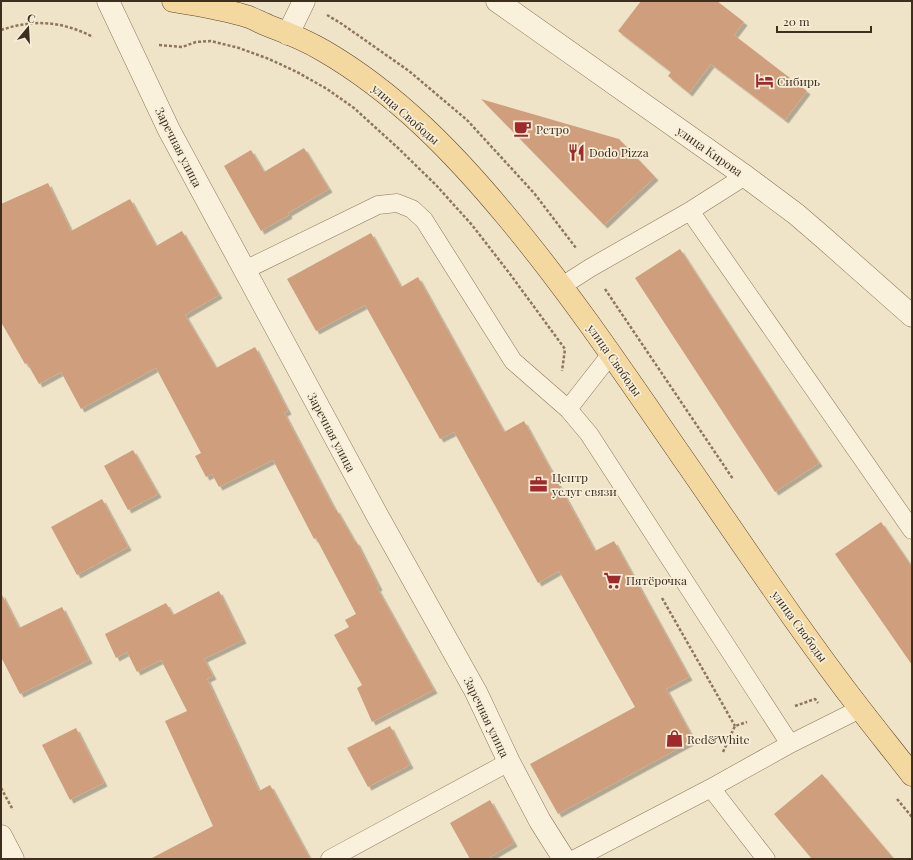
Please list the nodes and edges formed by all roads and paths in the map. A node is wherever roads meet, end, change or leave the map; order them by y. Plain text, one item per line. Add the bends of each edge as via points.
1 (108, 1) edge
2 (173, 1) edge
3 (304, 1) edge
4 (497, 1) edge
5 (288, 34) junction
6 (745, 176) junction
7 (690, 211) junction
8 (245, 270) junction
9 (562, 286) junction
10 (912, 316) edge
11 (611, 354) junction
12 (568, 409) junction
13 (912, 530) edge
14 (860, 709) junction
15 (790, 744) junction
16 (509, 762) junction
17 (912, 775) edge
18 (710, 788) junction
19 (1, 836) edge
20 (13, 859) edge
21 (330, 859) edge
22 (564, 859) edge
23 (575, 859) edge
24 (766, 859) edge

1 - 8 street, Заречная улица via 169,130
2 - 5 main road, улица Свободы via 214,8 249,18
3 - 5 street
4 - 6 street, улица Кирова
5 - 9 main road, улица Свободы via 322,50 354,70 411,115 489,195
6 - 7 lane
6 - 10 street, улица Кирова via 796,214
7 - 9 lane
7 - 13 lane
8 - 12 lane via 378,205 397,203 412,209 424,220 513,361
8 - 16 street, Заречная улица via 476,692
9 - 11 main road, улица Свободы
11 - 12 lane
11 - 14 main road, улица Свободы via 776,594
12 - 15 lane via 589,434
14 - 15 lane
14 - 17 main road, улица Свободы
15 - 18 lane
16 - 21 lane
16 - 22 street, Заречная улица via 540,821
18 - 23 lane
18 - 24 lane
19 - 20 street

